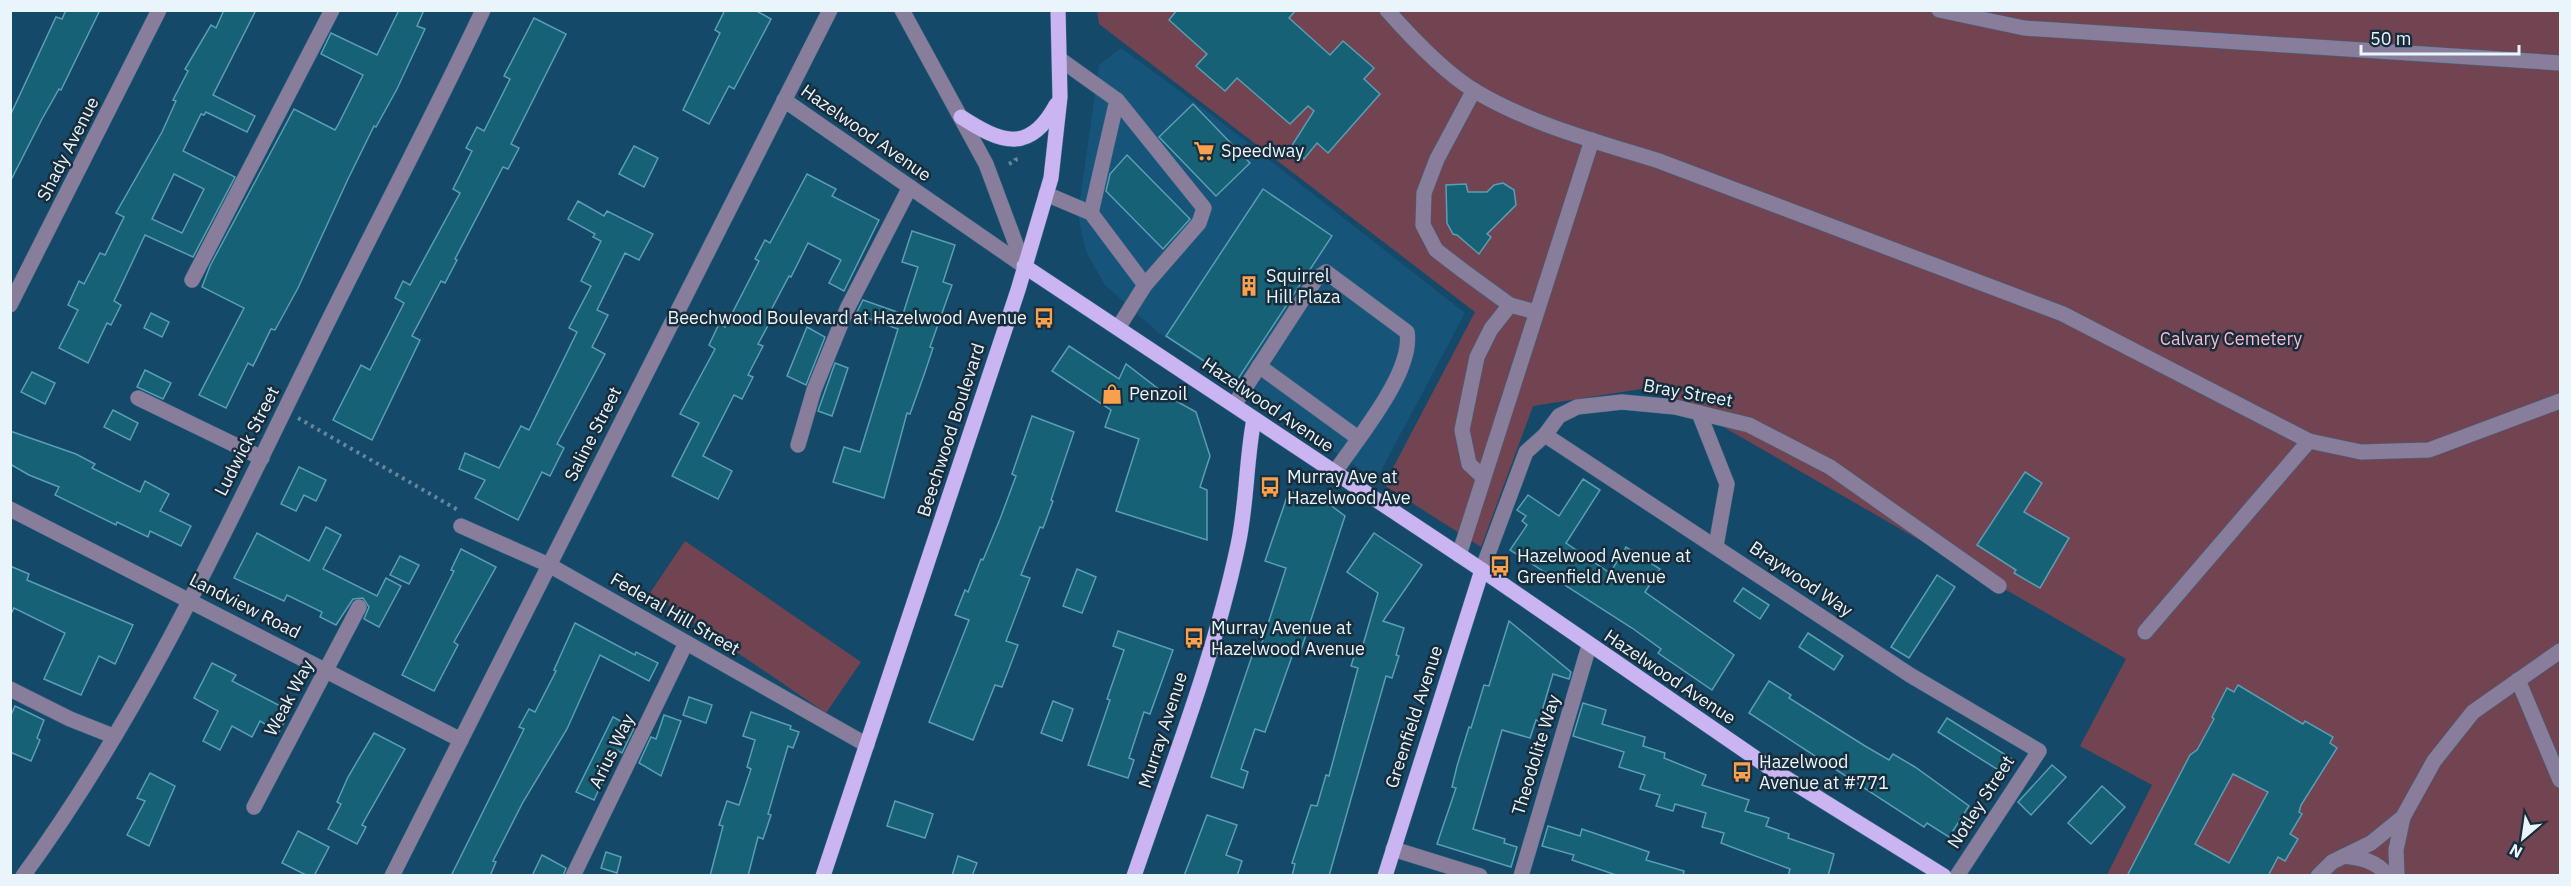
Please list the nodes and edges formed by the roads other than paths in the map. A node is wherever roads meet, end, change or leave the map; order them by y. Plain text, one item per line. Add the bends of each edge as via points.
1 (159, 10) edge
2 (332, 10) edge
3 (483, 10) edge
4 (830, 10) edge
5 (902, 10) edge
6 (1059, 10) edge
7 (1387, 10) edge
8 (1940, 10) edge
9 (1060, 60) junction
10 (2560, 63) edge
11 (1474, 90) junction
12 (1060, 97) junction
13 (1117, 99) junction
14 (784, 100) junction
15 (961, 117) junction
16 (1592, 140) junction
17 (910, 187) junction
18 (1046, 194) junction
19 (1091, 213) junction
20 (1024, 266) junction
21 (192, 280) dead end
22 (1145, 285) junction
23 (10, 305) edge
24 (1510, 305) junction
25 (1536, 312) junction
26 (1118, 328) junction
27 (1259, 366) junction
28 (138, 398) dead end
29 (2560, 401) edge
30 (1234, 405) junction
31 (1699, 412) junction
32 (1254, 419) junction
33 (1545, 435) junction
34 (1358, 438) junction
35 (2309, 441) junction
36 (798, 445) dead end
37 (262, 458) junction
38 (1335, 472) junction
39 (1483, 477) junction
40 (10, 509) edge
41 (463, 520) road end
42 (1716, 546) junction
43 (1459, 555) junction
44 (549, 565) junction
45 (1482, 570) junction
46 (1999, 586) dead end
47 (189, 600) junction
48 (359, 607) dead end
49 (2145, 632) dead end
50 (686, 643) junction
51 (1589, 646) junction
52 (2560, 651) edge
53 (326, 669) junction
54 (2518, 680) junction
55 (10, 689) edge
56 (113, 736) junction
57 (461, 740) junction
58 (867, 745) junction
59 (2039, 751) joint
60 (2560, 780) edge
61 (254, 807) dead end
62 (2403, 817) junction
63 (1393, 849) junction
64 (2344, 856) junction
65 (23, 876) edge
66 (392, 876) edge
67 (573, 876) edge
68 (823, 876) edge
69 (1134, 876) edge
70 (1385, 876) edge
71 (1480, 876) edge
72 (1521, 876) edge
73 (1944, 876) edge
74 (1957, 876) edge
75 (2319, 876) edge
76 (2388, 876) edge
77 (2397, 876) edge

1 - 23 street, Shady Avenue
2 - 21 street
3 - 37 street, Ludwick Street
4 - 14 street, Saline Street
5 - 15 street
6 - 9 main road, Beechwood Boulevard
7 - 11 street via 1412,38
8 - 10 street via 2024,28
9 - 12 main road, Beechwood Boulevard
9 - 13 street
11 - 16 street
11 - 24 street via 1437,159 1424,193 1423,225 1436,250
12 - 15 main road via 1047,122 1027,136 1010,140 990,136
12 - 18 main road, Beechwood Boulevard
13 - 19 street
13 - 22 street via 1204,208 1199,223
14 - 17 street, Hazelwood Avenue
14 - 44 street, Saline Street
15 - 20 street via 986,164
16 - 25 street
16 - 35 street via 1659,161 2063,314
17 - 20 street, Hazelwood Avenue
17 - 36 street via 847,309 814,390
18 - 19 street
18 - 20 main road, Beechwood Boulevard
19 - 22 street
20 - 26 main road, Hazelwood Avenue
20 - 58 main road, Beechwood Boulevard
22 - 26 street
24 - 25 street
24 - 39 street via 1491,329 1477,357 1462,430 1469,464
25 - 39 street
26 - 30 main road, Hazelwood Avenue
27 - 30 street
27 - 34 street
27 - 34 street via 1316,279 1326,272 1407,332 1409,342 1405,360 1386,396
28 - 37 street
29 - 35 street via 2429,450 2361,452
30 - 32 main road, Hazelwood Avenue
31 - 33 street, Bray Street via 1622,402 1577,407 1559,416
31 - 42 street via 1727,484
31 - 46 street, Bray Street via 1749,425 1830,467
32 - 38 main road, Hazelwood Avenue
32 - 69 main road, Murray Avenue via 1239,542 1227,593
33 - 42 street, Braywood Way
33 - 45 street, Bray Street via 1526,452
34 - 38 street
35 - 49 street
37 - 47 street, Ludwick Street
38 - 43 main road, Hazelwood Avenue
39 - 43 street
40 - 47 street, Landview Road
41 - 44 street, Federal Hill Street
42 - 59 street, Braywood Way via 1910,675
43 - 45 main road, Hazelwood Avenue
44 - 50 street, Federal Hill Street
44 - 57 street, Saline Street
45 - 51 main road, Hazelwood Avenue
45 - 63 main road, Greenfield Avenue
47 - 53 street, Landview Road
47 - 56 street, Ludwick Street
48 - 53 street, Weak Way
50 - 58 street, Federal Hill Street
50 - 67 street, Arius Way
51 - 72 street, Theodolite Way
51 - 73 main road, Hazelwood Avenue via 1770,768
52 - 54 street
53 - 57 street, Landview Road
53 - 61 street, Weak Way
54 - 60 street
54 - 62 street via 2473,712 2434,761
55 - 56 street
56 - 65 street, Ludwick Street
57 - 66 street, Saline Street
58 - 68 main road, Beechwood Boulevard
59 - 74 street, Notley Street
62 - 64 street via 2371,843
62 - 77 street via 2396,850
63 - 70 main road, Greenfield Avenue
63 - 71 street
64 - 75 street
64 - 76 street via 2361,858 2382,868

